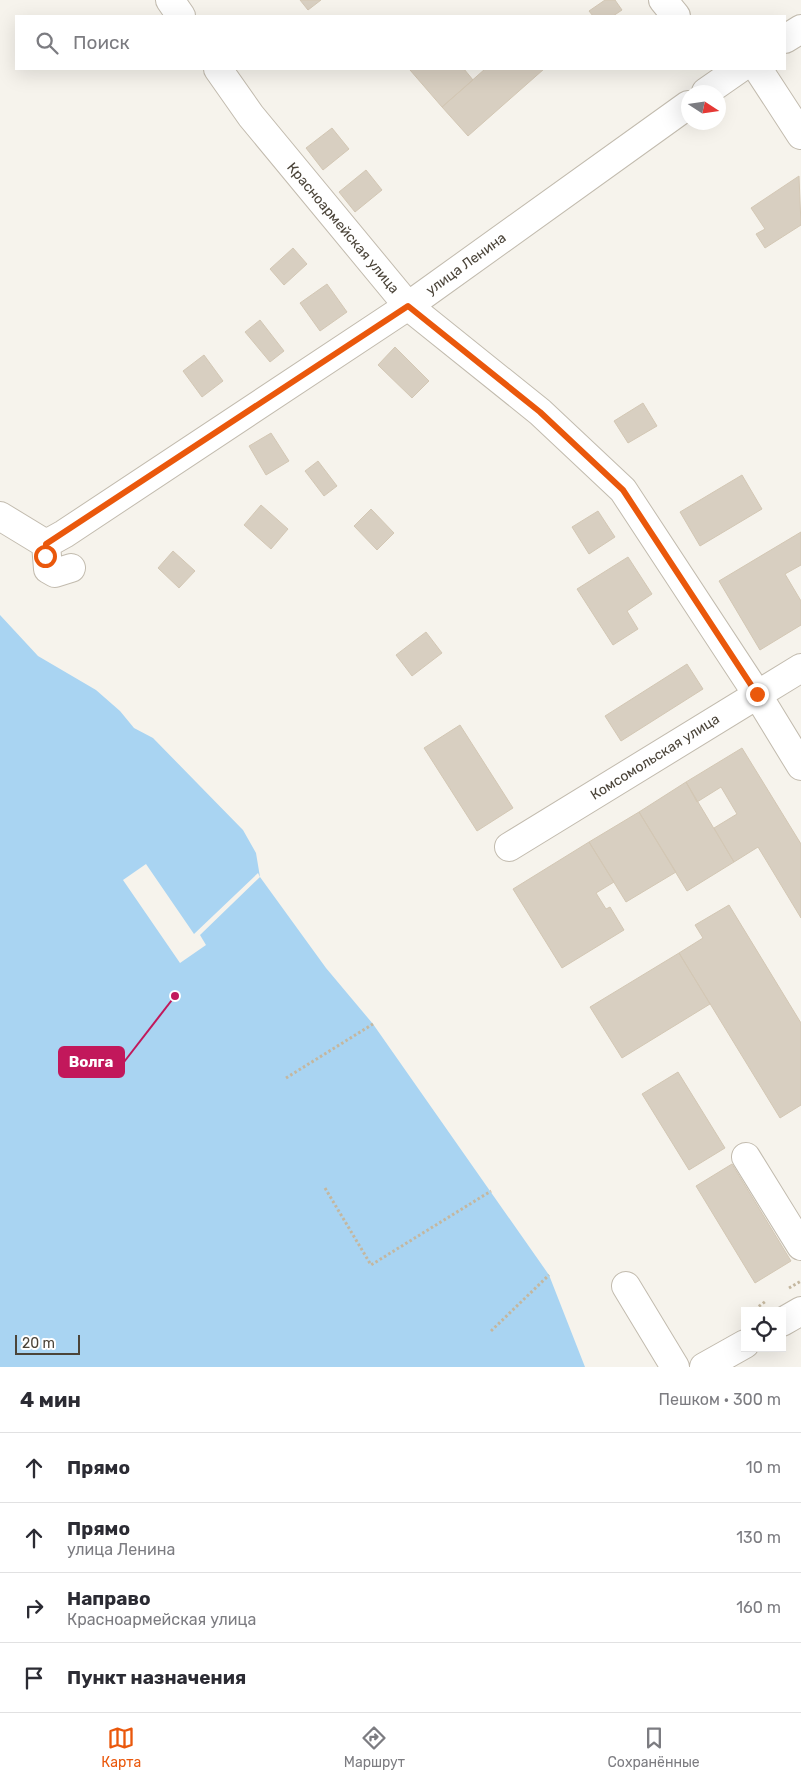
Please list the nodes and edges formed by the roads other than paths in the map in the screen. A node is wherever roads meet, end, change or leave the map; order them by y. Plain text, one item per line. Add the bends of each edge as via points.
1 (170, 0) edge
2 (663, 0) edge
3 (181, 15) edge
4 (675, 15) edge
5 (801, 29) edge
6 (786, 38) edge
7 (219, 70) edge
8 (738, 70) edge
9 (759, 70) edge
10 (716, 85) edge
11 (681, 110) edge
12 (801, 135) edge
13 (408, 306) junction
14 (0, 516) edge
15 (55, 539) junction
16 (71, 568) dead end
17 (801, 668) edge
18 (757, 694) junction
19 (801, 766) edge
20 (509, 847) dead end
21 (746, 1157) dead end
22 (801, 1246) edge
23 (626, 1286) dead end
24 (801, 1311) edge
25 (786, 1320) edge
26 (741, 1346) edge
27 (675, 1367) edge
28 (704, 1367) edge

1 - 3 street
2 - 4 street
5 - 6 street
7 - 13 street, Красноармейская улица via 251,116
8 - 10 street
9 - 12 street
11 - 13 street, улица Ленина
13 - 15 street, улица Ленина
13 - 18 street, Красноармейская улица via 540,412 623,490
14 - 15 street
15 - 16 street via 48,569 55,573
17 - 18 street, Комсомольская улица
18 - 19 street, Красноармейская улица
18 - 20 street, Комсомольская улица
21 - 22 street
23 - 27 street
24 - 25 street
26 - 28 street

